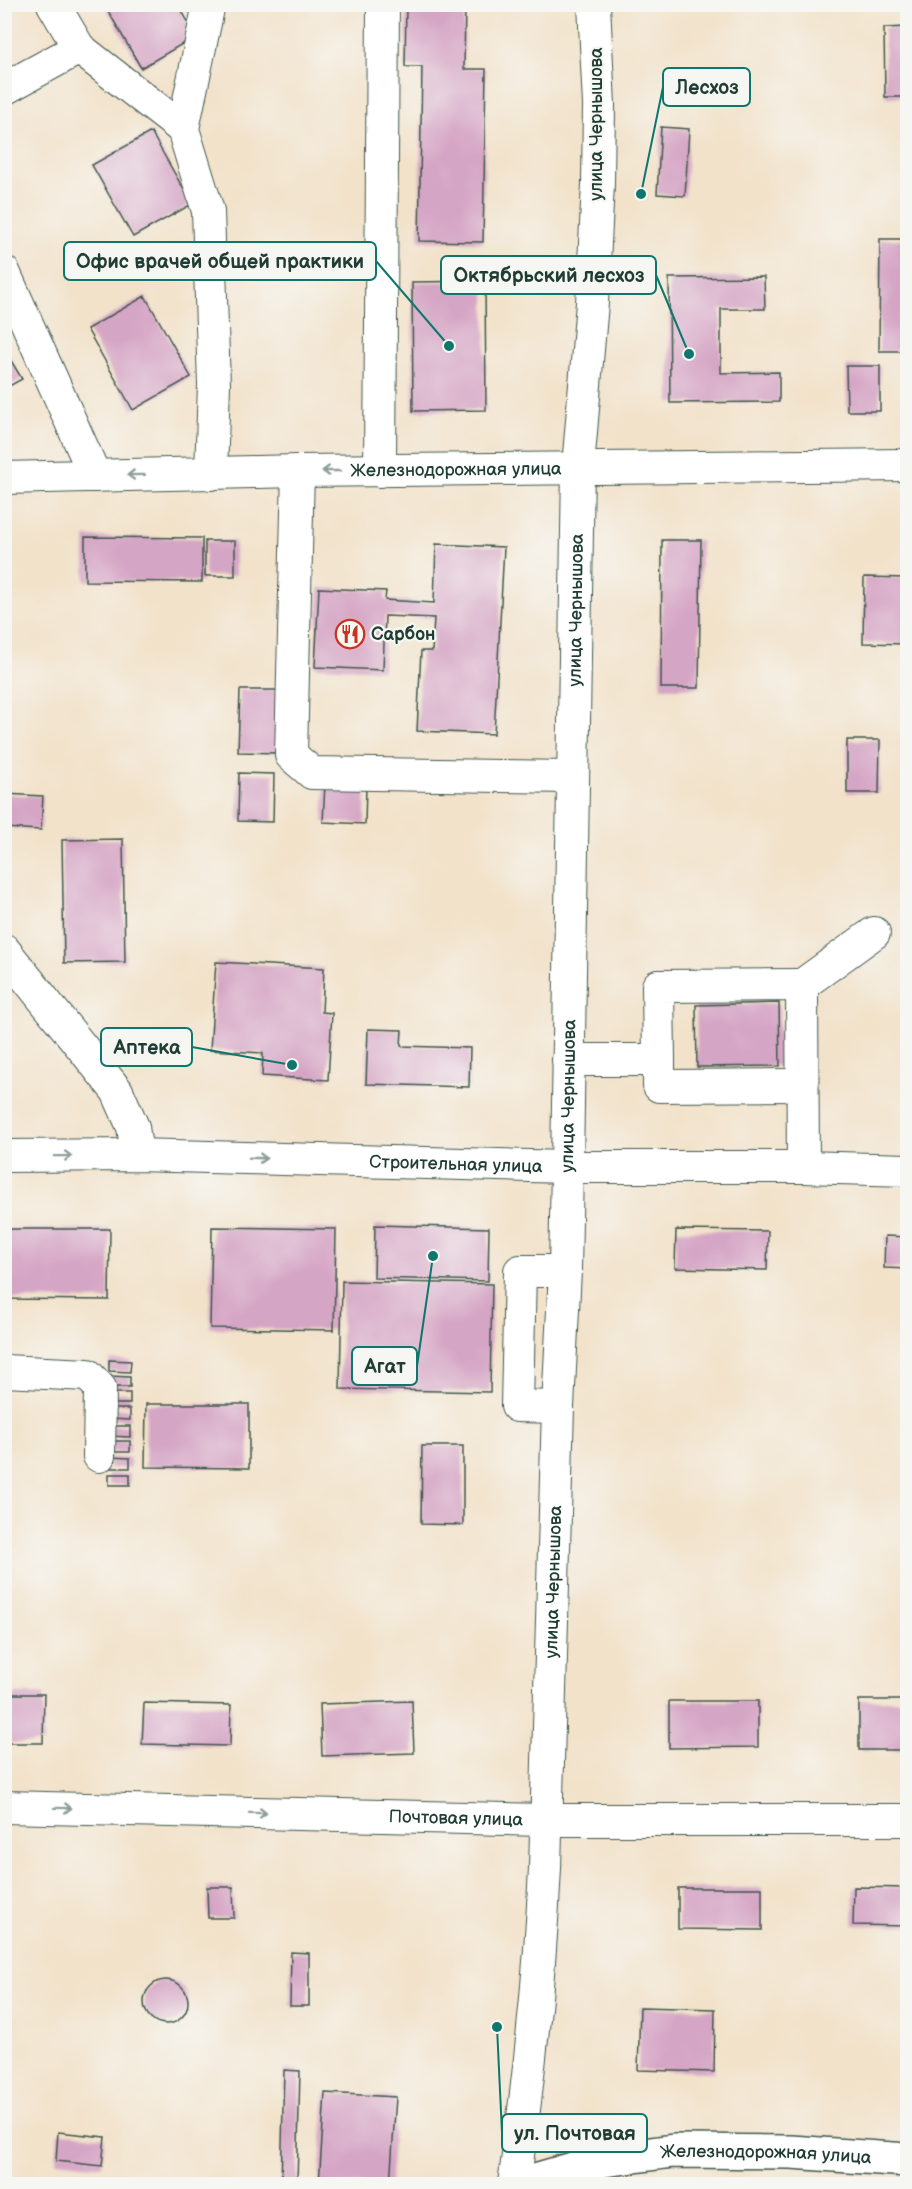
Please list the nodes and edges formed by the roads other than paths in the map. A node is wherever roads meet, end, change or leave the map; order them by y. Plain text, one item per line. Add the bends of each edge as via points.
1 (53, 4) edge
2 (209, 4) edge
3 (383, 4) edge
4 (594, 4) edge
5 (79, 48) junction
6 (4, 89) edge
7 (183, 129) junction
8 (4, 272) edge
9 (908, 465) edge
10 (578, 468) junction
11 (298, 471) junction
12 (380, 471) junction
13 (211, 474) junction
14 (95, 476) junction
15 (4, 478) edge
16 (573, 777) junction
17 (874, 933) dead end
18 (4, 950) edge
19 (802, 985) junction
20 (568, 1060) junction
21 (658, 1060) junction
22 (802, 1085) junction
23 (137, 1155) junction
24 (4, 1156) edge
25 (567, 1167) junction
26 (803, 1167) junction
27 (908, 1170) edge
28 (565, 1271) junction
29 (4, 1371) edge
30 (558, 1407) junction
31 (99, 1456) dead end
32 (4, 1807) edge
33 (546, 1820) junction
34 (908, 1820) edge
35 (908, 2160) edge
36 (514, 2184) edge
37 (521, 2184) edge

1 - 5 street
2 - 7 street
3 - 12 street
4 - 10 street, улица Чернышова via 600,105 598,184
5 - 6 street
5 - 7 street
7 - 13 street via 208,211 214,384
8 - 14 street
9 - 10 street, Железнодорожная улица
10 - 12 street, Железнодорожная улица
10 - 16 street, улица Чернышова
12 -> 11 street, Железнодорожная улица
11 - 13 street, Железнодорожная улица
11 - 16 street via 291,756 312,773
13 -> 14 street, Железнодорожная улица
14 - 15 street, Железнодорожная улица
16 - 20 street, улица Чернышова
17 - 19 street
18 - 23 street via 117,1091 133,1126
19 - 21 street via 658,986
19 - 22 street
20 - 21 street
20 - 25 street, улица Чернышова
21 - 22 street via 659,1086
22 - 26 street
24 -> 23 street, Строительная улица
23 -> 25 street, Строительная улица
25 - 26 street, Строительная улица
25 - 28 street, улица Чернышова
26 - 27 street, Строительная улица
28 - 30 street, улица Чернышова
28 - 30 street via 520,1271 517,1406
29 - 31 street via 88,1375 100,1388
30 - 33 street, улица Чернышова
32 -> 33 street, Почтовая улица
33 - 34 street, Почтовая улица
33 - 36 street, улица Чернышова via 541,1942 526,2106
35 - 37 main road, Железнодорожная улица via 781,2152 673,2151 604,2160

